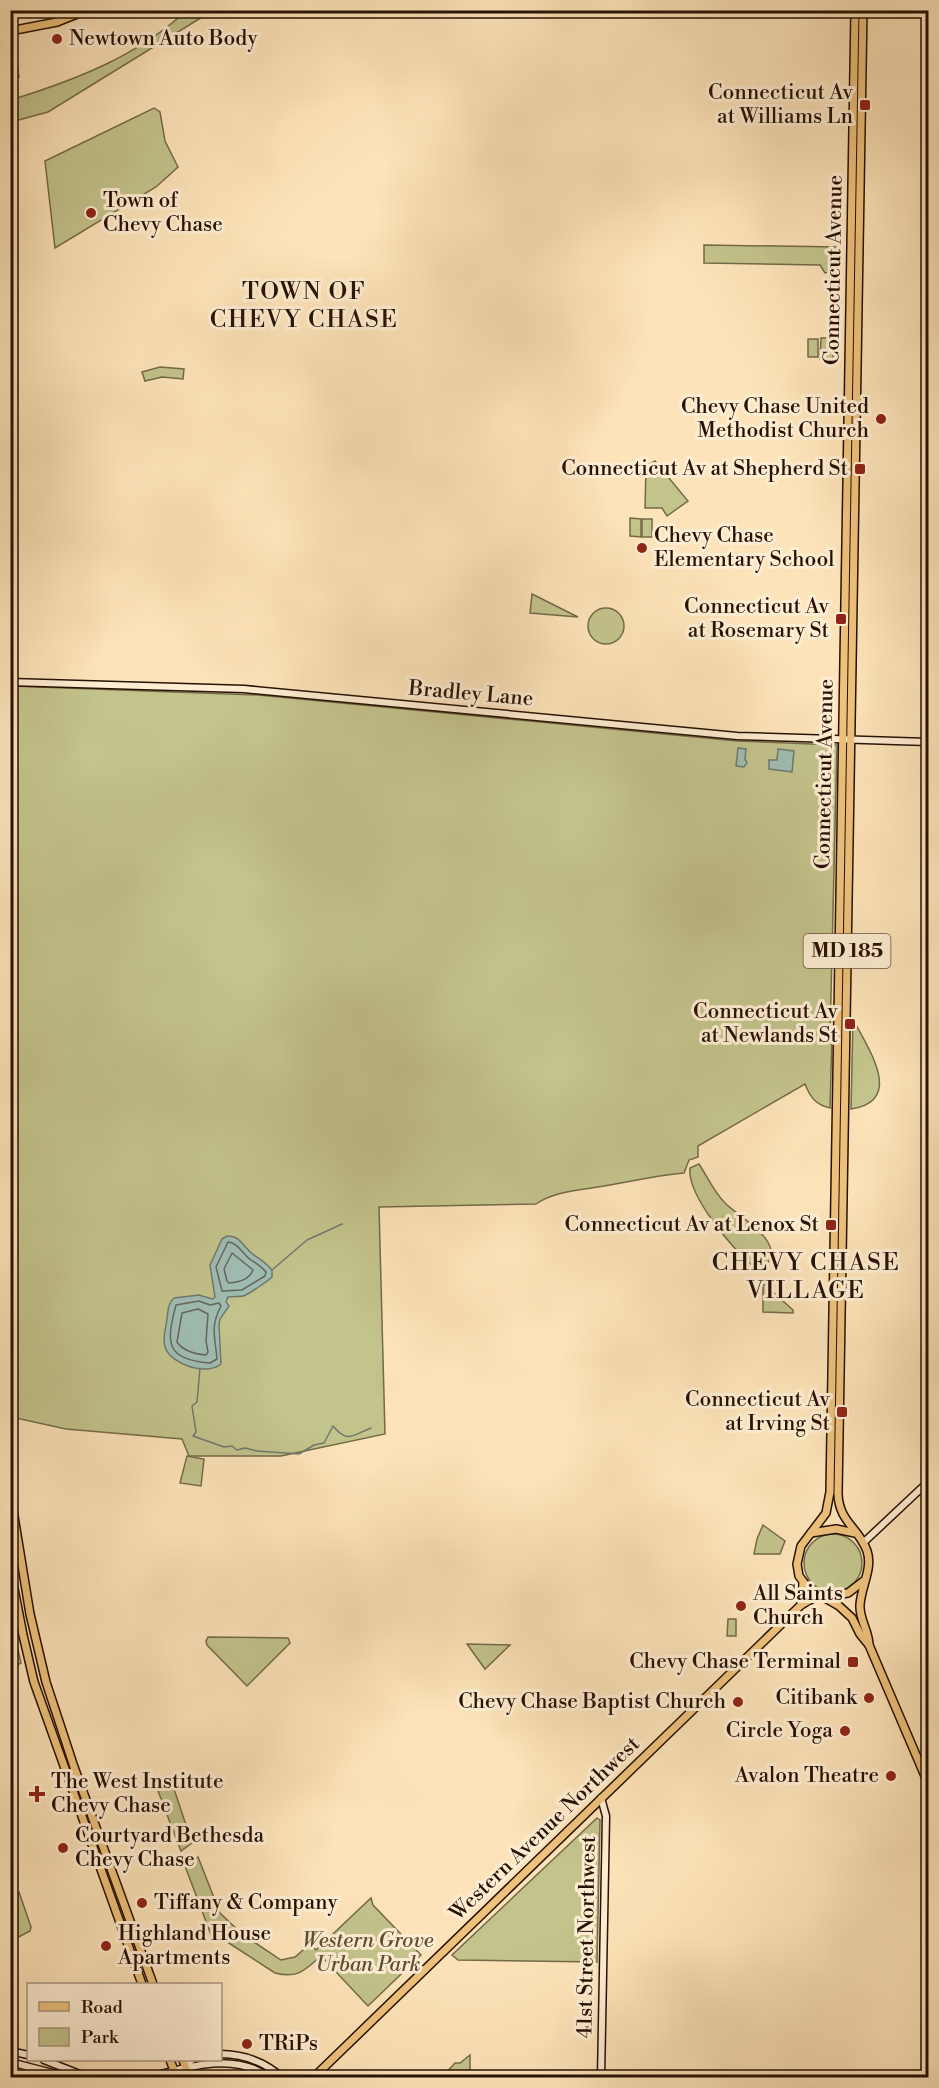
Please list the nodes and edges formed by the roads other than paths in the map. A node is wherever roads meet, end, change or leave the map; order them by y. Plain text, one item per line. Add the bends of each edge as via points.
1 (87, 10) edge
2 (855, 10) edge
3 (863, 10) edge
4 (10, 31) edge
5 (10, 682) edge
6 (842, 738) junction
7 (851, 739) junction
8 (928, 742) edge
9 (928, 1476) edge
10 (928, 1483) edge
11 (10, 1491) edge
12 (811, 1533) junction
13 (855, 1533) junction
14 (863, 1543) junction
15 (10, 1568) edge
16 (865, 1580) junction
17 (803, 1583) junction
18 (821, 1596) junction
19 (801, 1605) junction
20 (869, 1645) junction
21 (928, 1783) edge
22 (600, 1798) junction
23 (142, 1983) edge
24 (153, 1983) edge
25 (10, 2051) edge
26 (222, 2054) edge
27 (27, 2055) edge
28 (47, 2061) edge
29 (10, 2062) edge
30 (207, 2062) edge
31 (184, 2063) edge
32 (176, 2074) edge
33 (72, 2078) edge
34 (90, 2078) edge
35 (147, 2078) edge
36 (189, 2078) edge
37 (270, 2078) edge
38 (283, 2078) edge
39 (313, 2078) edge
40 (600, 2078) edge

1 - 4 main road via 57,22
2 - 6 main road, Connecticut Avenue / MD 185
3 - 7 main road, Connecticut Avenue / MD 185
5 - 6 main road, Bradley Lane via 244,689 738,736
6 - 7 main road, Bradley Lane
6 - 12 main road, Connecticut Avenue / MD 185 via 830,1492 826,1513
7 - 8 main road, Bradley Lane
7 - 13 main road, Connecticut Avenue / MD 185 via 838,1498 842,1514
9 - 10 main road
10 - 14 main road
11 - 24 main road via 30,1614 46,1682
12 - 13 main road via 836,1528
12 - 17 main road via 801,1546 798,1559
13 - 14 main road
14 - 16 main road via 869,1564
15 - 23 main road via 34,1682
16 - 18 main road via 848,1593
16 - 20 main road via 860,1611
17 - 18 main road
17 - 19 main road
18 - 19 main road, Western Avenue Northwest
18 - 20 main road via 848,1614
19 - 22 main road, Western Avenue Northwest
20 - 21 main road
22 - 39 main road, Western Avenue Northwest
22 - 40 main road, 41st Street Northwest via 606,1816
25 - 27 main road
26 - 38 main road via 255,2060
28 - 34 main road
29 - 33 main road
30 - 31 main road via 195,2067
30 - 37 main road via 243,2064
31 - 32 main road
31 - 36 main road
32 - 35 main road

